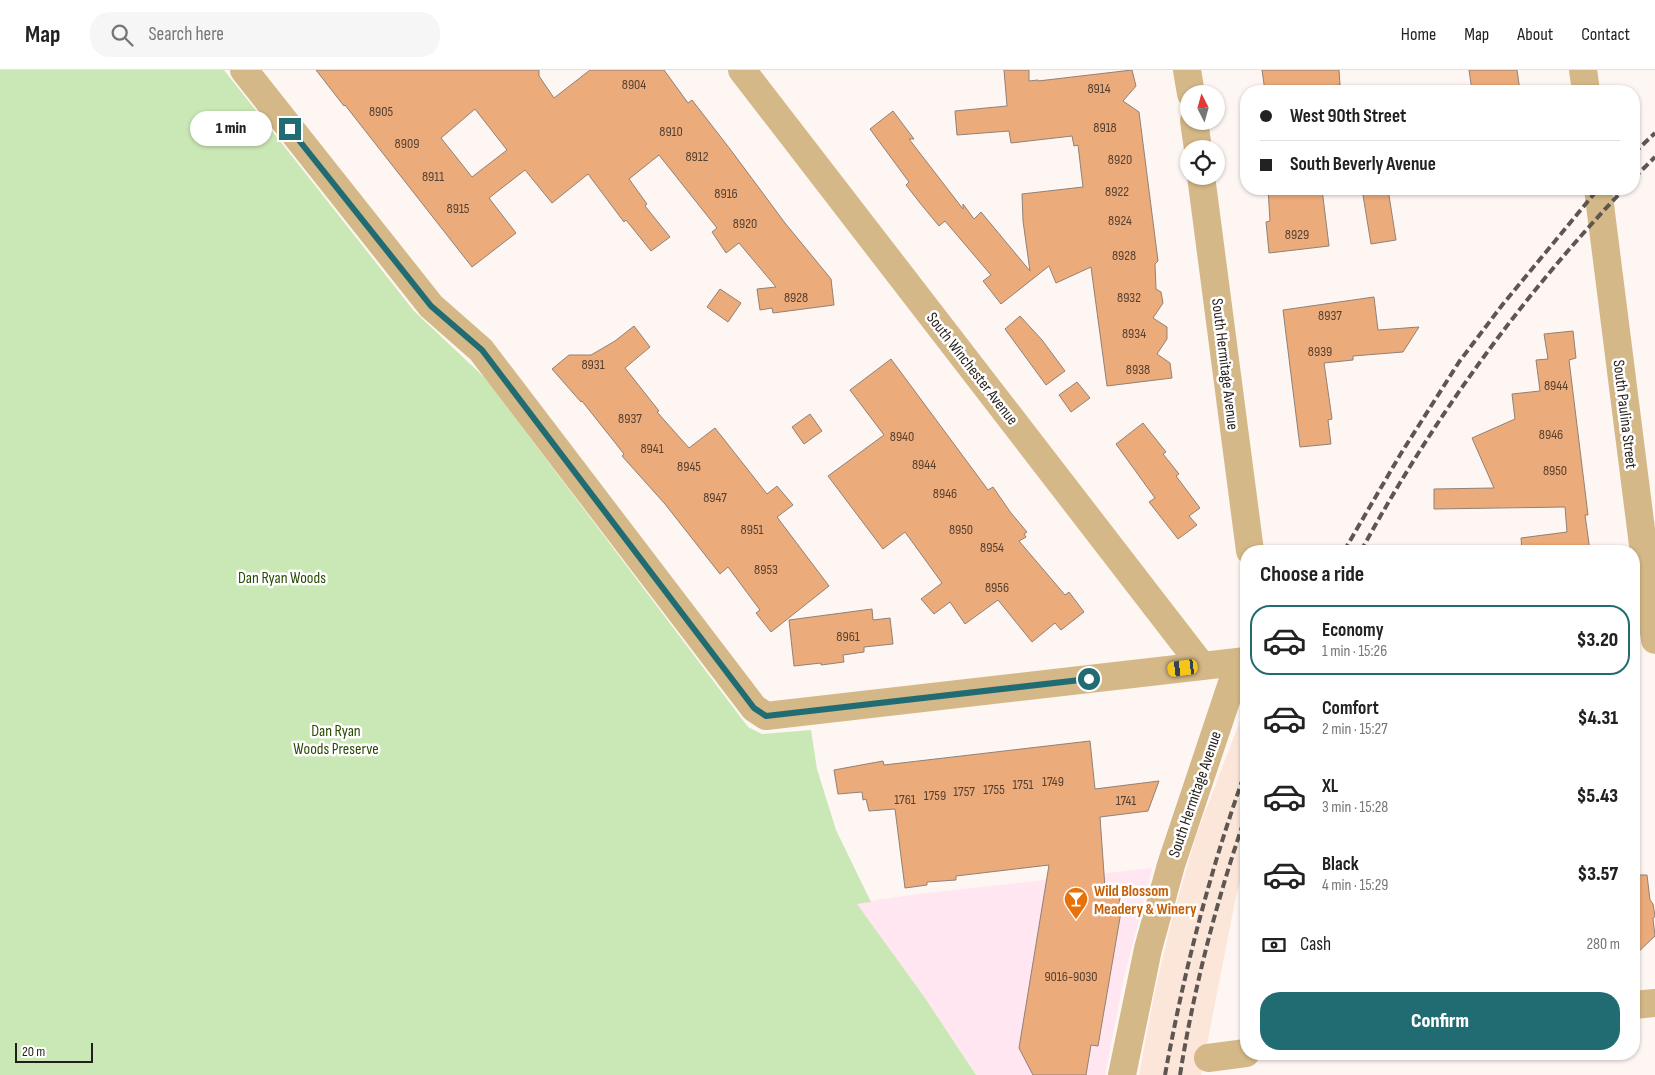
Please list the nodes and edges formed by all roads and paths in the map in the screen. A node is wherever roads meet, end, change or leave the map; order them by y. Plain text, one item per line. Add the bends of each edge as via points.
1 (244, 70) edge
2 (742, 70) edge
3 (1188, 70) edge
4 (1583, 70) edge
5 (1189, 85) edge
6 (1585, 85) edge
7 (1202, 185) edge
8 (1599, 195) edge
9 (1249, 545) edge
10 (1639, 545) edge
11 (1640, 551) edge
12 (1647, 611) edge
13 (1655, 640) edge
14 (1240, 661) edge
15 (1202, 666) junction
16 (1240, 670) edge
17 (1655, 1003) edge
18 (1640, 1004) edge
19 (1240, 1054) edge
20 (1208, 1058) dead end
21 (1122, 1075) edge

1 - 15 street via 431,306 482,350 754,708 766,716
2 - 15 street, South Winchester Avenue
3 - 5 street
4 - 6 street
7 - 9 street, South Hermitage Avenue
8 - 10 street, South Paulina Street
11 - 12 street, South Paulina Street
12 - 13 street, South Paulina Street
14 - 15 street
16 - 21 street, South Hermitage Avenue via 1171,865 1148,949
17 - 18 street
19 - 20 street

